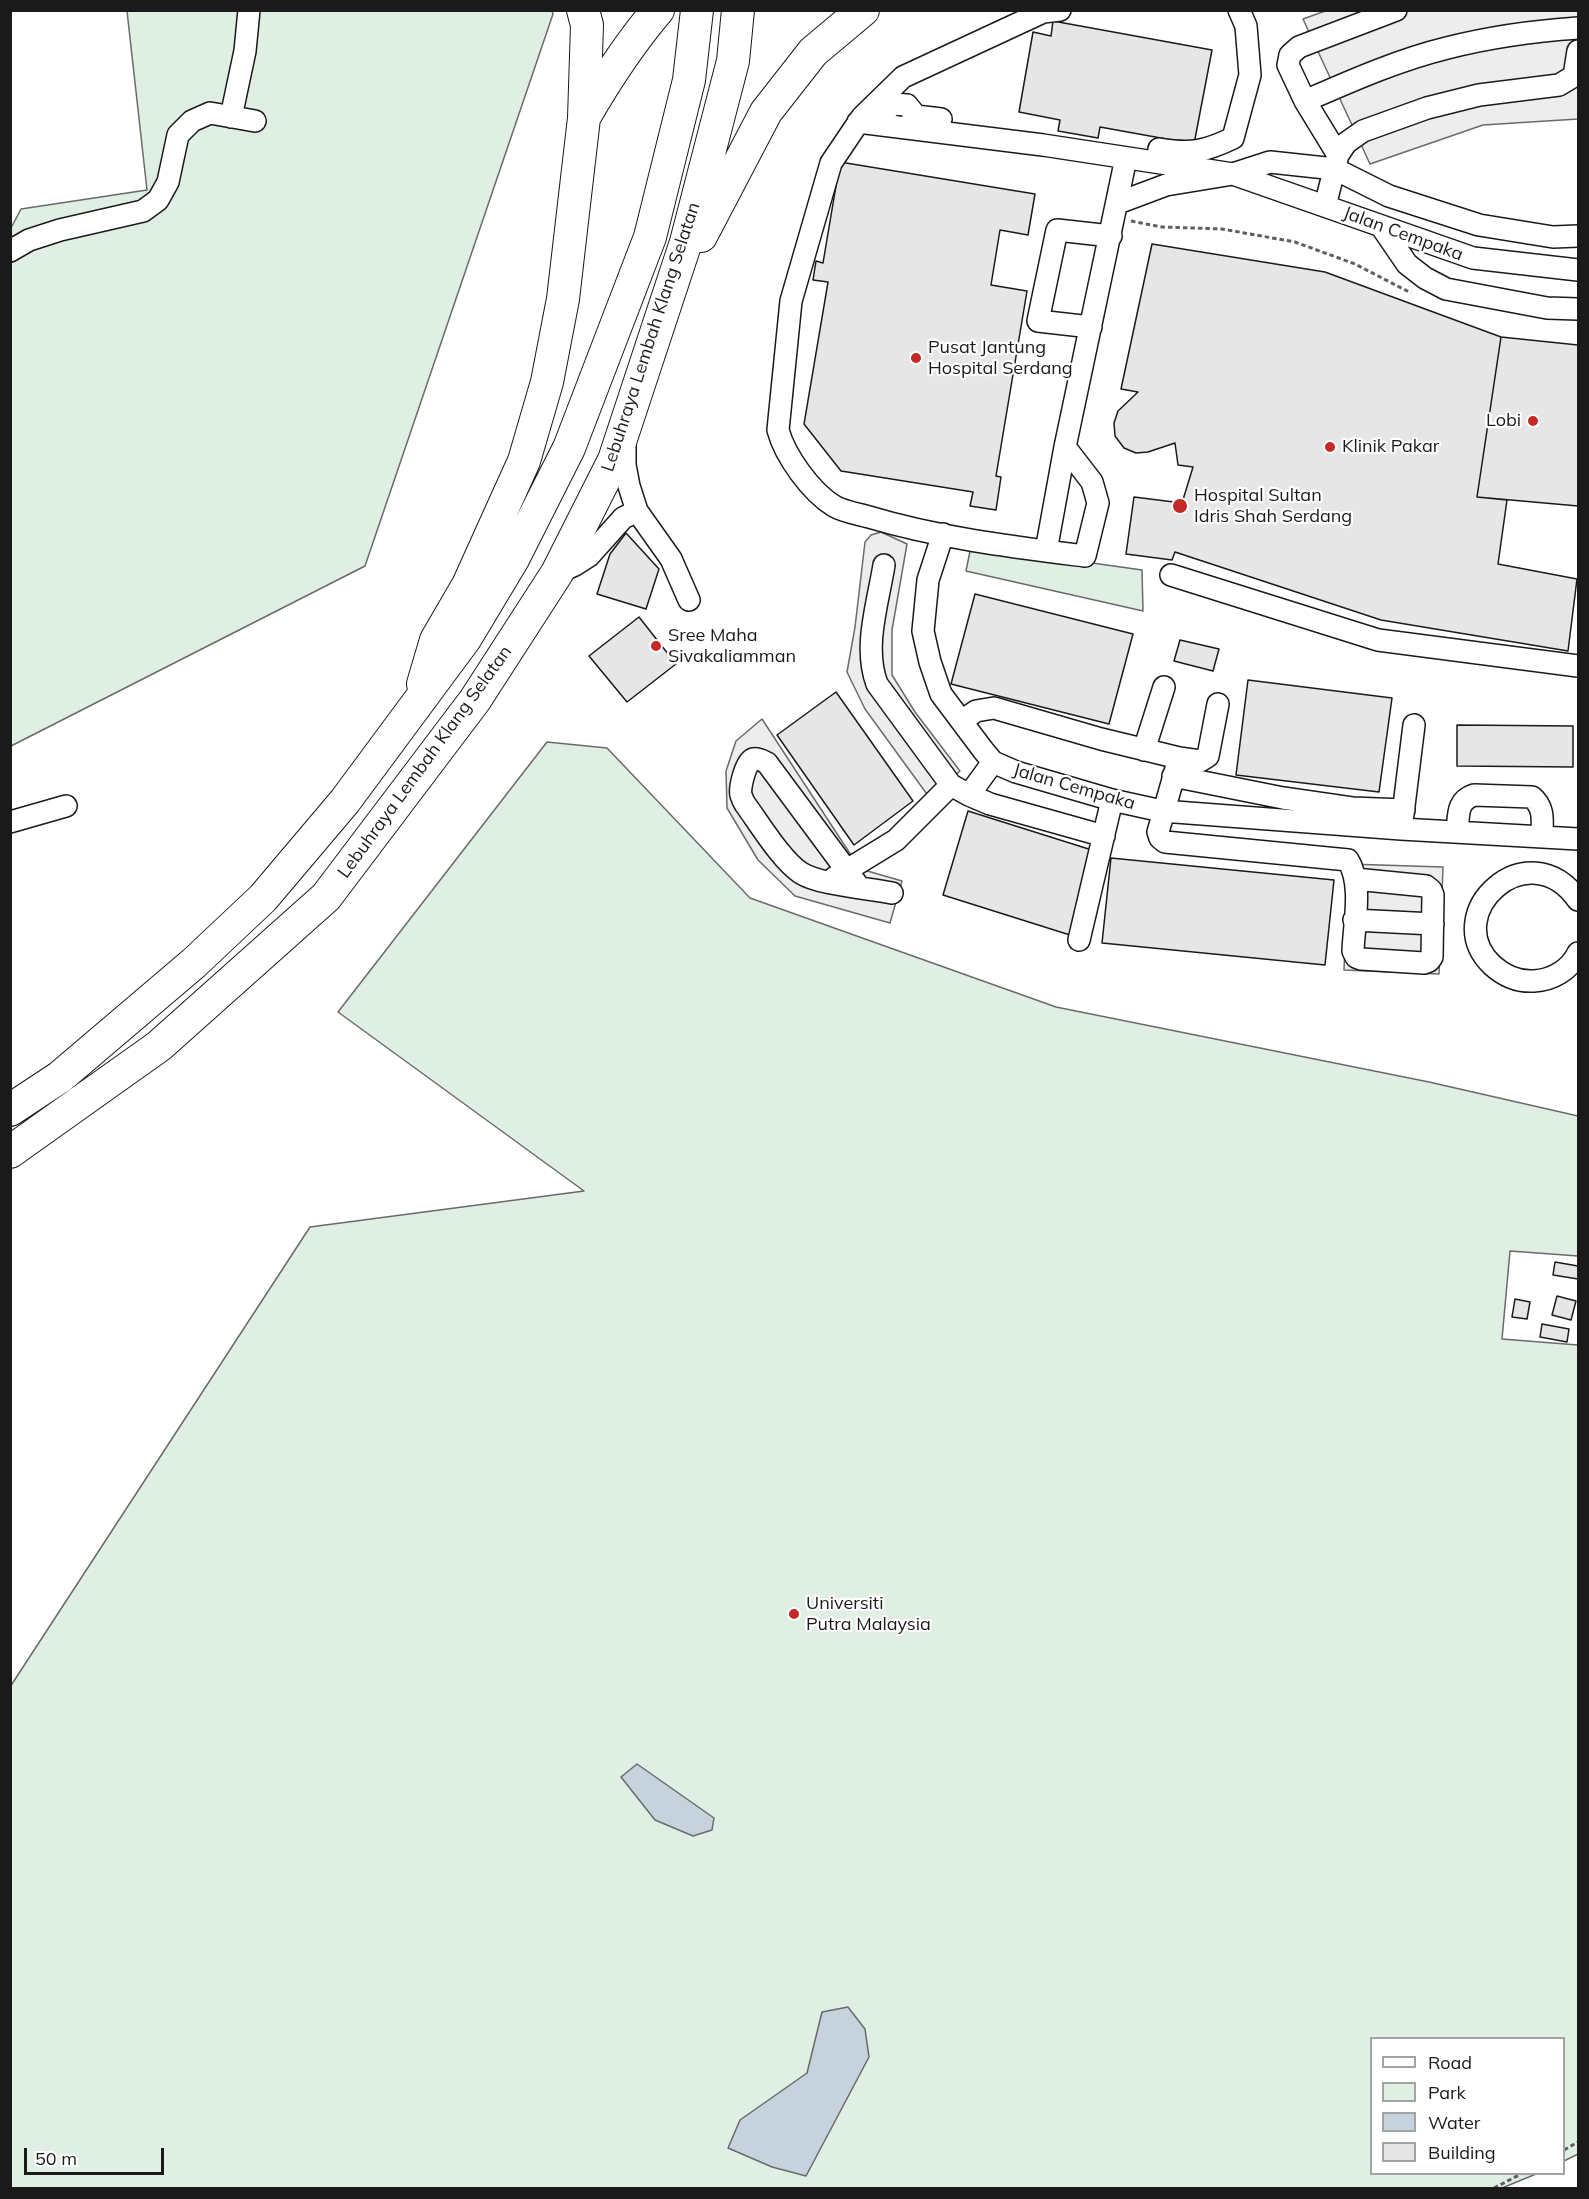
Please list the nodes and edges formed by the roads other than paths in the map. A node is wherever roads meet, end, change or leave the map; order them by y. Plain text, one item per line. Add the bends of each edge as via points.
1 (249, 10) edge
2 (583, 10) edge
3 (658, 10) edge
4 (697, 10) edge
5 (738, 10) edge
6 (863, 10) edge
7 (1059, 10) edge
8 (1239, 10) edge
9 (1396, 10) edge
10 (1578, 28) edge
11 (1578, 51) edge
12 (1305, 101) junction
13 (231, 117) junction
14 (584, 118) junction
15 (255, 121) dead end
16 (858, 122) junction
17 (884, 126) junction
18 (1126, 158) junction
19 (1337, 162) junction
20 (1233, 174) junction
21 (1325, 206) junction
22 (1114, 219) junction
23 (1381, 226) junction
24 (1578, 236) edge
25 (10, 252) edge
26 (1578, 270) edge
27 (665, 305) junction
28 (1578, 309) edge
29 (1091, 327) junction
30 (626, 424) junction
31 (1065, 447) junction
32 (637, 511) junction
33 (943, 534) junction
34 (1046, 551) junction
35 (884, 565) dead end
36 (557, 573) junction
37 (1171, 575) dead end
38 (689, 600) dead end
39 (1578, 666) edge
40 (1164, 687) dead end
41 (1218, 704) dead end
42 (417, 705) junction
43 (962, 721) junction
44 (1414, 725) dead end
45 (1144, 750) junction
46 (993, 762) junction
47 (1176, 767) junction
48 (960, 790) junction
49 (1112, 800) junction
50 (66, 806) dead end
51 (1162, 811) junction
52 (1403, 820) junction
53 (1299, 821) junction
54 (10, 822) edge
55 (1457, 832) junction
56 (1104, 836) junction
57 (1542, 837) junction
58 (1578, 839) edge
59 (1292, 854) junction
60 (1355, 879) junction
61 (844, 880) junction
62 (892, 892) dead end
63 (1578, 900) edge
64 (1354, 920) junction
65 (1433, 924) junction
66 (1079, 940) dead end
67 (1578, 956) edge
68 (10, 1110) edge
69 (10, 1152) edge

1 - 13 street
2 - 14 highway via 587,25
3 - 14 highway via 610,74
4 - 42 highway, Lebuhraya Lembah Klang Selatan via 689,80 650,237 568,447 513,560 465,639
5 - 27 highway, Lebuhraya Lembah Klang Selatan via 734,61 686,242
6 - 27 highway via 813,52 766,112
7 - 16 street via 1043,12 903,77
8 - 17 street via 1246,26 1250,75 1233,138 1210,149 1182,153 916,116 907,105 893,104 882,114
9 - 12 street via 1299,47 1290,55 1287,65
10 - 12 street via 1529,31 1447,48 1356,78
11 - 19 street via 1574,76 1559,85 1479,95 1426,108 1353,137
12 - 19 street
13 - 15 street
13 - 25 street via 210,113 192,121 178,135 168,182 158,200 143,211 60,230 29,240
14 - 42 highway via 562,299 547,382 524,461 468,585 436,640
16 - 17 street, Jalan Cempaka
16 - 33 street via 831,163 791,301 780,440 804,478 835,506 891,524
17 - 18 street, Jalan Cempaka
18 - 20 street, Jalan Cempaka
18 - 22 street
19 - 20 street, Jalan Cempaka via 1270,162
19 - 21 street
19 - 24 street, Jalan Cempaka via 1389,195 1479,225 1553,237
20 - 21 street, Jalan Cempaka
20 - 22 street, Jalan Cempaka via 1166,185
21 - 23 street, Jalan Cempaka
22 - 29 street
22 - 29 street via 1057,230 1038,321
23 - 26 street, Jalan Cempaka via 1473,258
23 - 28 street via 1407,264 1446,289 1547,308
27 - 30 highway, Lebuhraya Lembah Klang Selatan
29 - 31 street
30 - 32 street via 625,465
30 - 36 highway, Lebuhraya Lembah Klang Selatan via 614,460
31 - 34 street
31 - 34 street via 1092,482 1098,502 1085,556
32 - 36 street via 623,518 575,566
32 - 38 street via 671,559
33 - 34 street
33 - 43 street, Jalan Cempaka via 928,580 923,631 941,694
35 - 48 street via 870,650 871,668 877,684
36 - 69 highway, Lebuhraya Lembah Klang Selatan via 475,700 326,897 159,1046
37 - 39 street via 1378,640
40 - 45 street
41 - 47 street via 1208,756
42 - 68 highway, Lebuhraya Lembah Klang Selatan via 345,801 263,898 194,963 60,1077
43 - 45 street via 976,711 994,708
43 - 46 street, Jalan Cempaka
44 - 52 street
45 - 47 street
46 - 48 street
46 - 49 street, Jalan Cempaka
47 - 51 street
47 - 52 street via 1283,798
48 - 56 street via 990,804
48 - 61 street
49 - 51 street, Jalan Cempaka
49 - 56 street
50 - 54 street
51 - 53 street, Jalan Cempaka
51 - 59 street via 1158,832 1165,842
52 - 53 street, Jalan Cempaka
52 - 55 street, Jalan Cempaka
53 - 59 street
55 - 57 street, Jalan Cempaka
55 - 57 street via 1460,805 1465,798 1532,797 1542,811
56 - 66 street
57 - 58 street, Jalan Cempaka
59 - 60 street via 1348,860
60 - 64 street
60 - 65 street via 1426,886 1433,895
61 - 61 street via 809,877 791,865 741,795 748,762 760,759 767,763
61 - 62 street
63 - 67 street via 1555,877 1536,872 1517,874 1500,882 1486,896 1476,928 1487,960 1499,972 1515,979 1549,979
64 - 65 street
64 - 65 street via 1356,957 1424,963 1432,957

